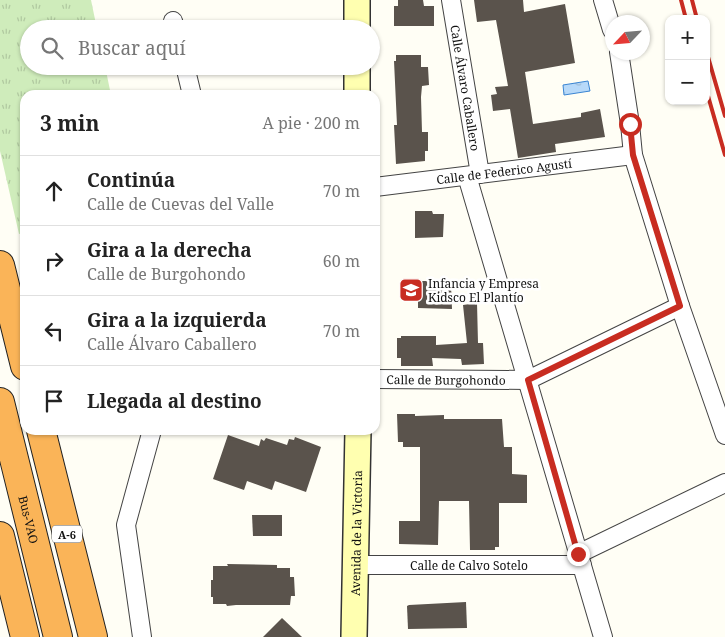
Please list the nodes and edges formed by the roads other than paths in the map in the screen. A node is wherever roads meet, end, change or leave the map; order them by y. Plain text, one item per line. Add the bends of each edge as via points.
1 (357, 0) edge
2 (452, 0) edge
3 (603, 0) edge
4 (608, 15) edge
5 (357, 20) edge
6 (620, 60) edge
7 (187, 75) edge
8 (357, 75) edge
9 (191, 90) edge
10 (358, 90) edge
11 (633, 155) junction
12 (474, 175) junction
13 (380, 186) edge
14 (0, 266) edge
15 (680, 306) junction
16 (20, 346) edge
17 (380, 379) edge
18 (528, 380) junction
19 (0, 402) edge
20 (725, 434) edge
21 (42, 435) edge
22 (151, 435) edge
23 (358, 435) edge
24 (725, 483) edge
25 (0, 536) edge
26 (580, 559) junction
27 (356, 565) junction
28 (25, 637) edge
29 (58, 637) edge
30 (93, 637) edge
31 (142, 637) edge
32 (354, 637) edge
33 (603, 637) edge

1 - 5 street
2 - 12 street, Calle Álvaro Caballero
3 - 4 street
6 - 11 street
7 - 9 street
8 - 10 street
11 - 12 street, Calle de Federico Agustí
11 - 15 street
12 - 13 street, Calle de Federico Agustí
12 - 18 street, Calle Álvaro Caballero
14 - 16 highway
15 - 18 street, Calle de Burgohondo
15 - 20 street
17 - 18 street, Calle de Burgohondo
18 - 26 street, Calle Álvaro Caballero
19 - 29 highway, Bus-VAO
21 - 30 highway, A-6
22 - 31 street via 126,525
23 - 27 street, Avenida de la Victoria
24 - 26 street, Calle de Calvo Sotelo
25 - 28 highway
26 - 27 street, Calle de Calvo Sotelo
26 - 33 street, Calle Álvaro Caballero
27 - 32 street, Avenida de la Victoria

